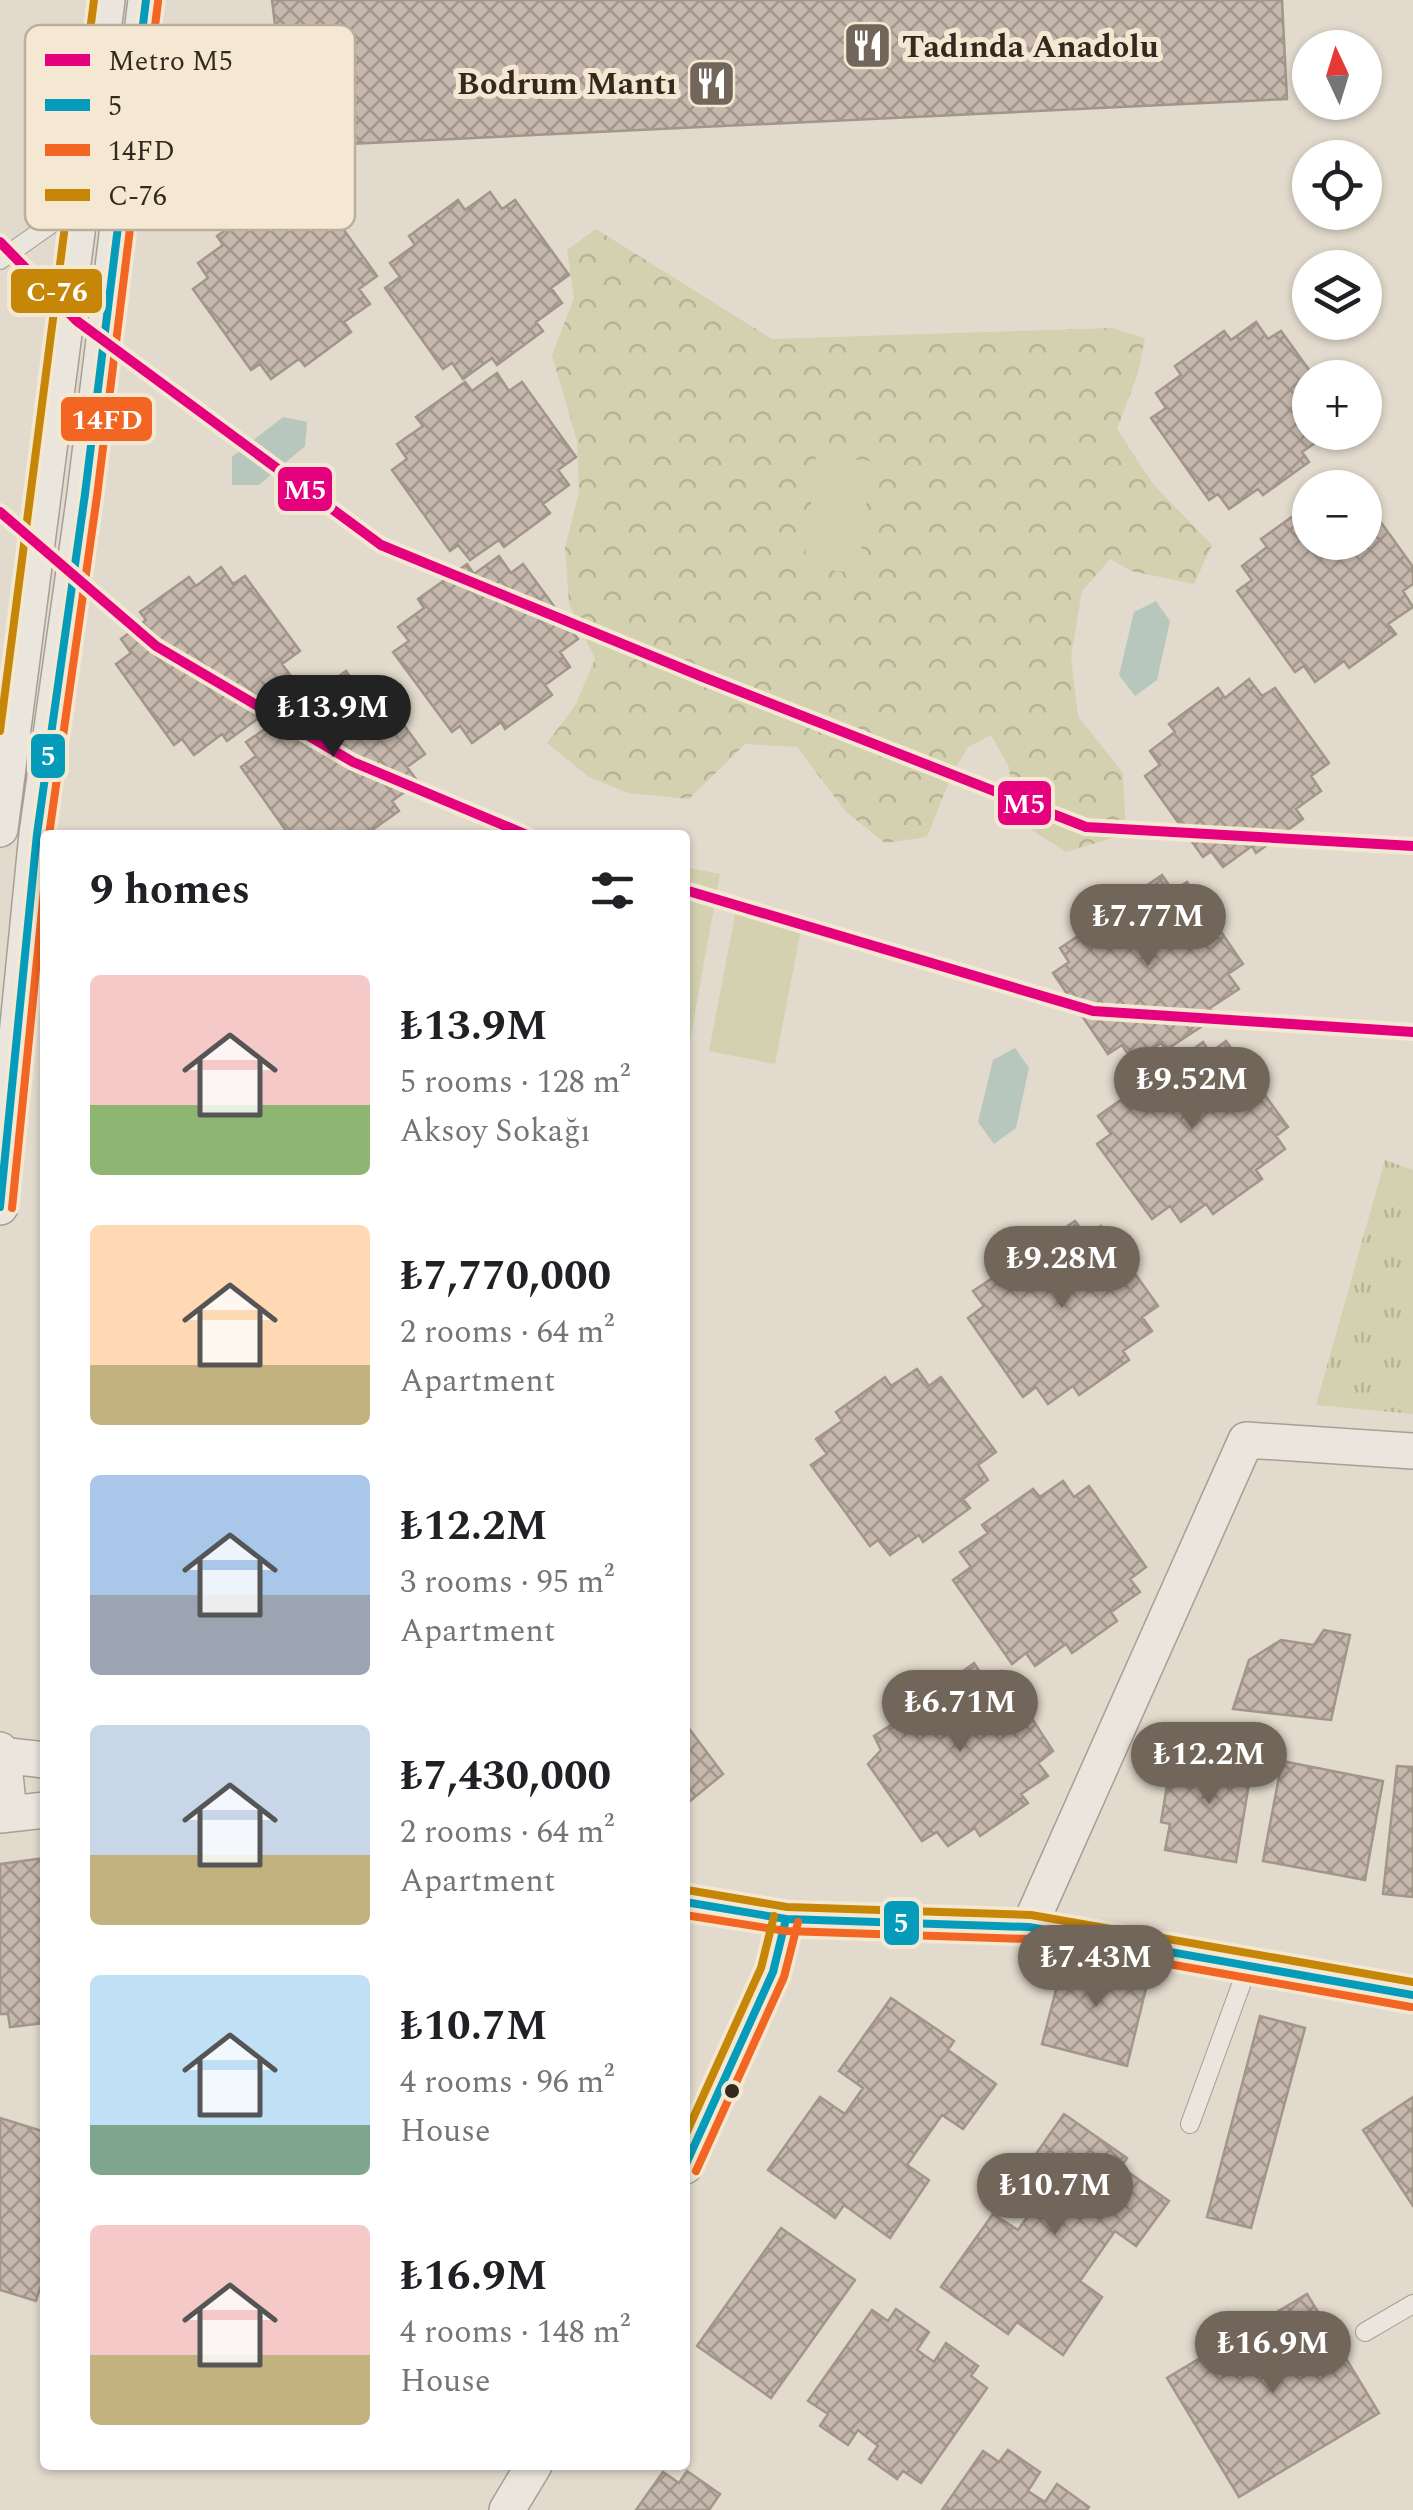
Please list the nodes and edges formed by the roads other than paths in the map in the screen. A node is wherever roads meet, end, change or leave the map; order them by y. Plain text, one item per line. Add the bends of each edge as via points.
1 (107, 0) edge
2 (146, 0) edge
3 (104, 25) edge
4 (143, 25) edge
5 (43, 230) edge
6 (78, 230) edge
7 (117, 230) edge
8 (0, 260) edge
9 (0, 829) edge
10 (0, 1207) edge
11 (1413, 1451) edge
12 (1, 1753) edge
13 (40, 1759) edge
14 (40, 1810) edge
15 (4, 1814) edge
16 (690, 1903) edge
17 (786, 1920) junction
18 (1029, 1927) junction
19 (1248, 1966) junction
20 (1413, 1995) edge
21 (1190, 2124) dead end
22 (690, 2155) edge
23 (1413, 2304) edge
24 (1365, 2332) dead end
25 (531, 2470) edge
26 (507, 2510) edge

1 - 3 street
2 - 4 street
5 - 8 lane
6 - 9 street
7 - 10 street via 37,834
11 - 18 street via 1246,1440
12 - 13 street
12 - 15 street
14 - 15 street
16 - 17 street
17 - 18 street
17 - 22 street via 773,1972
18 - 19 street
19 - 20 street
19 - 21 lane
23 - 24 lane
25 - 26 street

